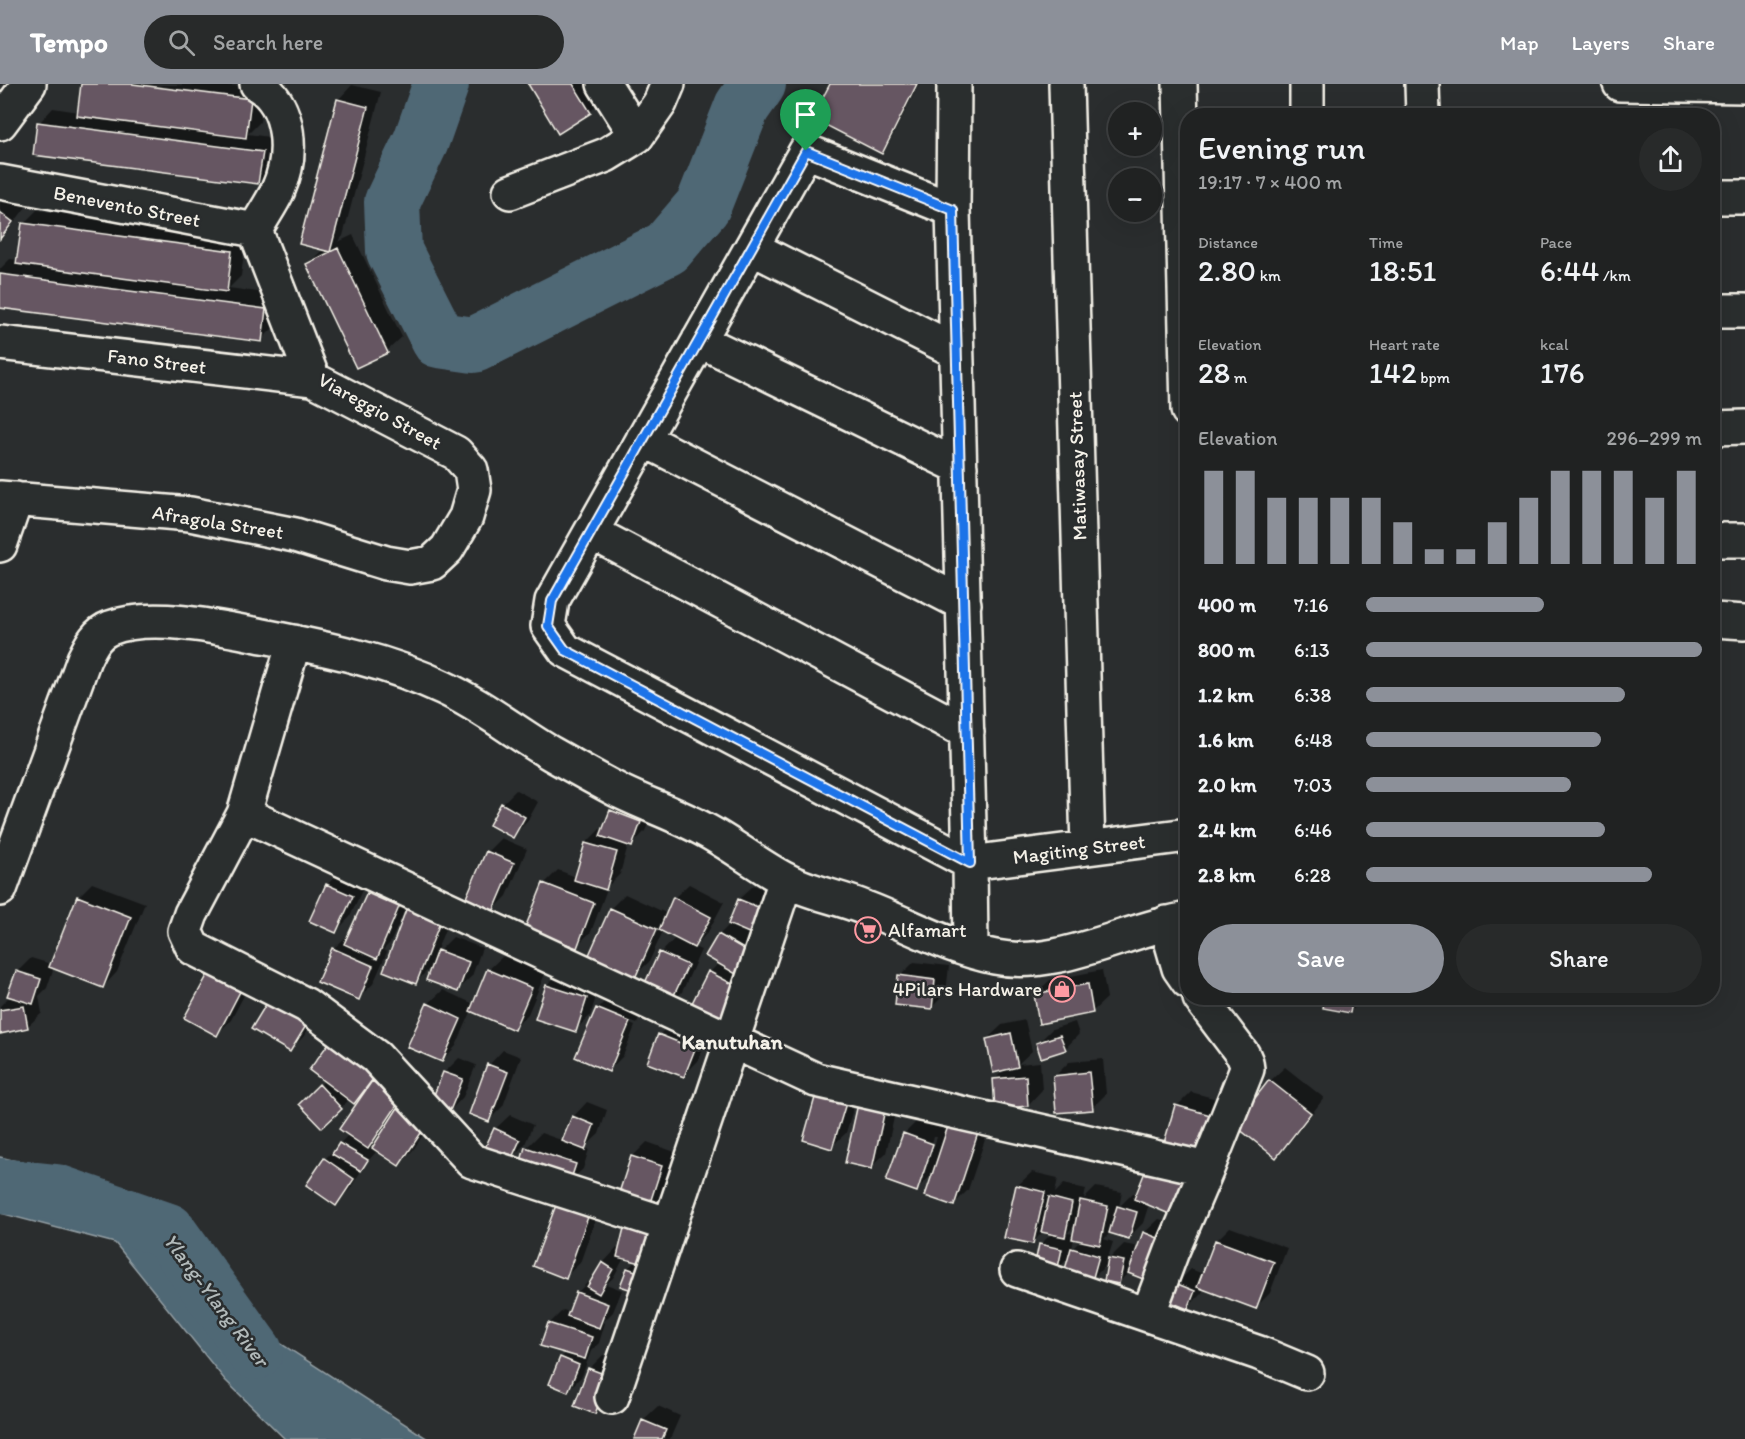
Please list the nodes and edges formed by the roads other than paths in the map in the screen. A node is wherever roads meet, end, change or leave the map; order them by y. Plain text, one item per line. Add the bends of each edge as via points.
1 (29, 84) edge
2 (257, 84) edge
3 (604, 84) edge
4 (668, 84) edge
5 (954, 84) edge
6 (1066, 84) edge
7 (1180, 84) edge
8 (1307, 84) edge
9 (1422, 84) edge
10 (1620, 84) edge
11 (1745, 86) edge
12 (1181, 108) edge
13 (1307, 108) edge
14 (1423, 108) edge
15 (0, 123) edge
16 (637, 136) junction
17 (0, 182) edge
18 (510, 192) dead end
19 (1720, 197) edge
20 (1745, 197) edge
21 (953, 210) junction
22 (255, 230) junction
23 (752, 248) junction
24 (1720, 311) edge
25 (1745, 311) edge
26 (699, 340) junction
27 (0, 342) edge
28 (956, 351) junction
29 (314, 380) junction
30 (1745, 427) edge
31 (1720, 428) edge
32 (644, 439) junction
33 (960, 467) junction
34 (8, 499) edge
35 (591, 532) junction
36 (1720, 540) edge
37 (1745, 540) edge
38 (0, 545) edge
39 (432, 563) joint
40 (964, 604) junction
41 (1720, 620) edge
42 (1745, 622) edge
43 (294, 642) junction
44 (967, 732) junction
45 (244, 814) junction
46 (1180, 836) edge
47 (1088, 848) junction
48 (970, 863) junction
49 (786, 880) junction
50 (0, 889) edge
51 (1177, 921) edge
52 (971, 950) junction
53 (1180, 969) edge
54 (1205, 1005) edge
55 (731, 1041) junction
56 (1207, 1169) junction
57 (670, 1225) junction
58 (1017, 1270) dead end
59 (1148, 1315) junction
60 (1308, 1373) dead end
61 (612, 1397) dead end

1 - 15 street
2 - 22 street via 276,103 289,149 279,189
3 - 16 street
4 - 16 street via 660,104
5 - 21 street
6 - 47 street, Matiwasay Street
7 - 12 street
8 - 13 street
9 - 14 street
10 - 11 street
16 - 18 street via 606,155
17 - 22 street, Benevento Street
19 - 20 street
21 - 23 street via 806,151
21 - 28 street
22 - 29 street, Viareggio Street
23 - 26 street
23 - 28 street
24 - 25 street
26 - 32 street
26 - 33 street
27 - 29 street, Fano Street
28 - 33 street
29 - 39 street, Viareggio Street via 456,453 471,470 474,490 466,517 447,549
30 - 31 street
32 - 35 street
32 - 40 street
33 - 40 street
34 - 38 street
34 - 39 street, Afragola Street via 190,514 295,535 386,563 410,567
35 - 44 street
35 - 48 street via 552,601 548,626 565,650
36 - 37 street
40 - 44 street
41 - 42 street
43 - 45 street
43 - 49 street via 373,661 444,688 580,770 736,847
43 - 50 street via 211,626 163,622 133,622 108,628 93,640
44 - 48 street
45 - 55 street
45 - 57 street via 191,914 185,931 193,948 306,1005 376,1057 472,1161
46 - 47 street, Magiting Street
47 - 48 street, Magiting Street
48 - 52 street
49 - 52 street
49 - 55 street
51 - 52 street via 1032,960 996,958
51 - 53 street
54 - 56 street via 1246,1062
55 - 56 street via 816,1080
55 - 57 street
56 - 59 street
57 - 61 street
58 - 59 street
59 - 60 street

